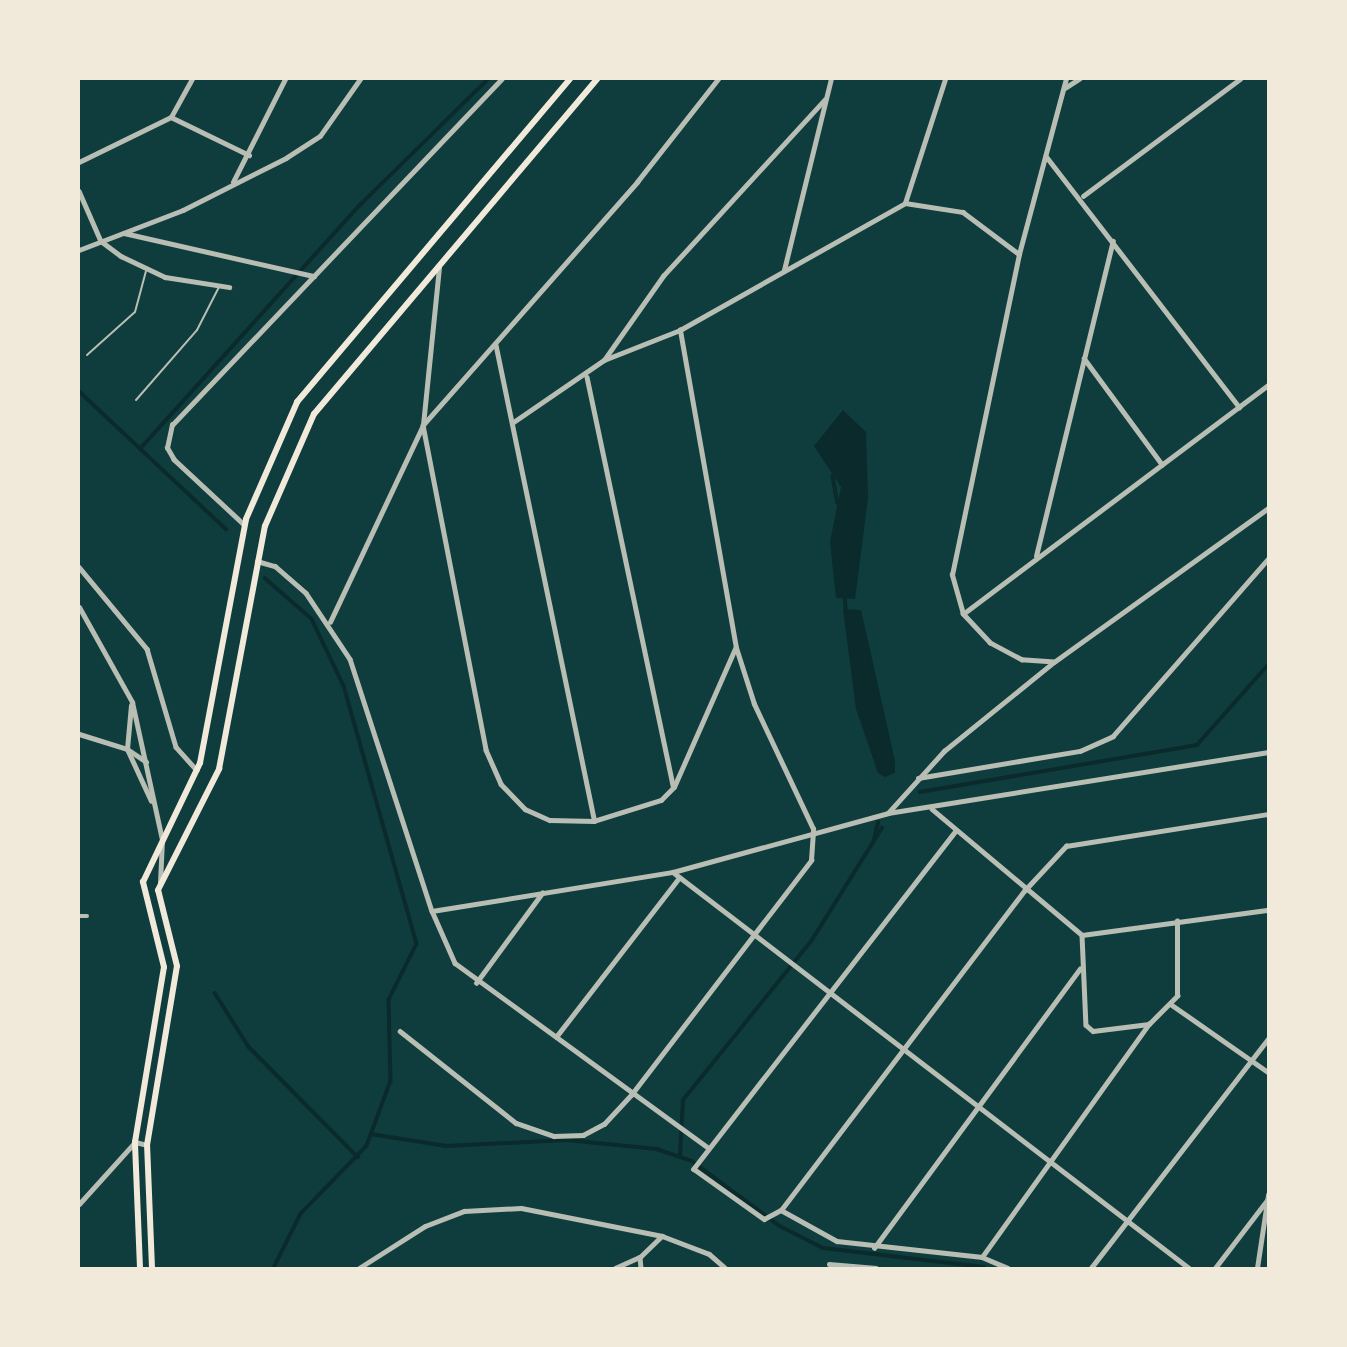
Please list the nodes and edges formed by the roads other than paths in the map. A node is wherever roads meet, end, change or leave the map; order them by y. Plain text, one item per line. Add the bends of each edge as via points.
1 (192, 79) edge
2 (285, 79) edge
3 (360, 79) edge
4 (502, 79) edge
5 (570, 79) edge
6 (597, 79) edge
7 (718, 79) edge
8 (831, 79) edge
9 (945, 79) edge
10 (1066, 79) edge
11 (1079, 79) edge
12 (1240, 79) edge
13 (1064, 89) junction
14 (824, 100) junction
15 (171, 117) junction
16 (249, 155) junction
17 (1046, 156) junction
18 (79, 162) edge
19 (230, 185) junction
20 (79, 191) edge
21 (1083, 196) junction
22 (905, 203) junction
23 (124, 233) junction
24 (101, 241) junction
25 (1113, 241) junction
26 (79, 250) edge
27 (1019, 254) junction
28 (439, 265) junction
29 (146, 271) junction
30 (784, 271) junction
31 (314, 276) junction
32 (219, 286) junction
33 (229, 287) dead end
34 (680, 330) junction
35 (496, 345) junction
36 (88, 355) dead end
37 (1084, 358) junction
38 (604, 360) junction
39 (587, 376) junction
40 (1268, 385) edge
41 (136, 400) dead end
42 (1239, 407) junction
43 (512, 423) junction
44 (423, 425) junction
45 (1163, 464) junction
46 (1268, 508) edge
47 (244, 525) junction
48 (1036, 556) junction
49 (1268, 559) edge
50 (256, 561) junction
51 (79, 567) edge
52 (79, 607) edge
53 (962, 614) junction
54 (329, 623) junction
55 (736, 648) junction
56 (1054, 662) junction
57 (132, 702) junction
58 (79, 734) edge
59 (127, 749) junction
60 (1268, 751) edge
61 (148, 766) junction
62 (197, 771) junction
63 (916, 778) junction
64 (674, 787) junction
65 (153, 804) junction
66 (931, 808) junction
67 (888, 813) junction
68 (1268, 814) edge
69 (594, 821) junction
70 (813, 829) junction
71 (956, 831) junction
72 (162, 836) junction
73 (673, 872) junction
74 (679, 878) junction
75 (160, 883) junction
76 (1024, 891) junction
77 (542, 892) junction
78 (1268, 910) edge
79 (432, 911) junction
80 (79, 916) edge
81 (87, 916) dead end
82 (1177, 921) junction
83 (758, 935) junction
84 (1082, 935) junction
85 (1080, 969) junction
86 (476, 983) junction
87 (832, 989) junction
88 (1172, 1005) junction
89 (1149, 1024) junction
90 (400, 1031) dead end
91 (556, 1037) junction
92 (1268, 1039) edge
93 (901, 1048) junction
94 (1251, 1059) junction
95 (1268, 1072) edge
96 (631, 1095) junction
97 (975, 1107) junction
98 (135, 1142) junction
99 (147, 1145) junction
100 (706, 1146) junction
101 (1049, 1166) junction
102 (1267, 1199) edge
103 (79, 1204) edge
104 (779, 1212) junction
105 (1125, 1221) junction
106 (662, 1236) junction
107 (874, 1248) junction
108 (982, 1257) junction
109 (640, 1258) junction
110 (829, 1264) dead end
111 (140, 1268) edge
112 (152, 1268) edge
113 (359, 1268) edge
114 (615, 1268) edge
115 (641, 1268) edge
116 (725, 1268) edge
117 (876, 1268) edge
118 (1009, 1268) edge
119 (1091, 1268) edge
120 (1189, 1268) edge
121 (1214, 1268) edge
122 (1257, 1268) edge

1 - 15 street
2 - 16 street
3 - 19 street via 320,136
4 - 31 street
5 - 47 main road via 297,401
6 - 28 main road
7 - 35 street
8 - 14 street
9 - 22 street
10 - 13 street
11 - 13 street
12 - 21 street
13 - 17 street
14 - 30 street
14 - 38 street via 663,276
15 - 16 street
15 - 18 street
16 - 19 street
17 - 21 street
17 - 27 street
19 - 23 street
20 - 24 street
21 - 25 street
22 - 27 street via 963,212
22 - 30 street
23 - 24 street
23 - 31 street
24 - 26 street
24 - 29 street
25 - 37 street
25 - 42 street
27 - 53 street via 951,575
28 - 44 street
28 - 50 main road via 307,423
29 - 32 street
29 - 36 lane via 135,312
30 - 34 street
31 - 47 street via 202,391 168,436 174,460
32 - 33 street
32 - 41 lane via 197,330
34 - 38 street
34 - 55 street
35 - 43 street
35 - 44 street
37 - 45 street
37 - 48 street
38 - 39 street
39 - 43 street
39 - 64 street
40 - 42 street
42 - 45 street
43 - 69 street
44 - 54 street
44 - 69 street via 486,750 501,784 524,809 550,820
45 - 48 street
46 - 56 street
47 - 62 main road
48 - 53 street
49 - 63 street via 1113,736 1080,751
50 - 54 street via 285,573
50 - 75 main road via 219,769
51 - 62 street via 147,649 176,747
52 - 57 street
53 - 56 street via 1003,654
54 - 79 street via 358,676
55 - 64 street
55 - 70 street via 754,704
56 - 63 street
57 - 59 street
57 - 61 street
58 - 59 street
59 - 61 street
59 - 65 street
60 - 66 street
61 - 65 street
62 - 72 main road
63 - 67 street
64 - 69 street via 641,811
65 - 72 street
66 - 67 street
66 - 71 street
67 - 70 street
68 - 76 street via 1066,846
70 - 73 street
70 - 83 street via 811,860
71 - 76 street
71 - 87 street
72 - 75 street
72 - 98 main road via 143,891 163,976
73 - 74 street
73 - 77 street
74 - 83 street
74 - 91 street
75 - 99 main road via 159,908 177,966
76 - 84 street
76 - 93 street
77 - 79 street
77 - 86 street
78 - 82 street
79 - 86 street via 455,963
80 - 81 street
82 - 84 street
82 - 88 street via 1179,987
83 - 87 street
83 - 96 street
84 - 85 street
85 - 89 street via 1089,1029
85 - 97 street
86 - 91 street
87 - 93 street
87 - 100 street
88 - 89 street
88 - 94 street
89 - 101 street
90 - 96 street via 470,1093 516,1123 554,1136 583,1135 604,1124
91 - 96 street
92 - 94 street
93 - 97 street
93 - 104 street
94 - 95 street
94 - 105 street
96 - 100 street
97 - 101 street
97 - 107 street
98 - 99 street
98 - 103 street
98 - 111 main road
99 - 112 main road
100 - 104 street via 694,1169 767,1220
101 - 105 street
101 - 108 street
102 - 121 street
102 - 122 street
104 - 107 street via 837,1241
105 - 119 street
105 - 120 street
106 - 109 street
106 - 113 street via 522,1208 464,1211 425,1226
106 - 116 street via 709,1254
107 - 108 street
108 - 118 street
109 - 114 street
109 - 115 street
110 - 117 street

